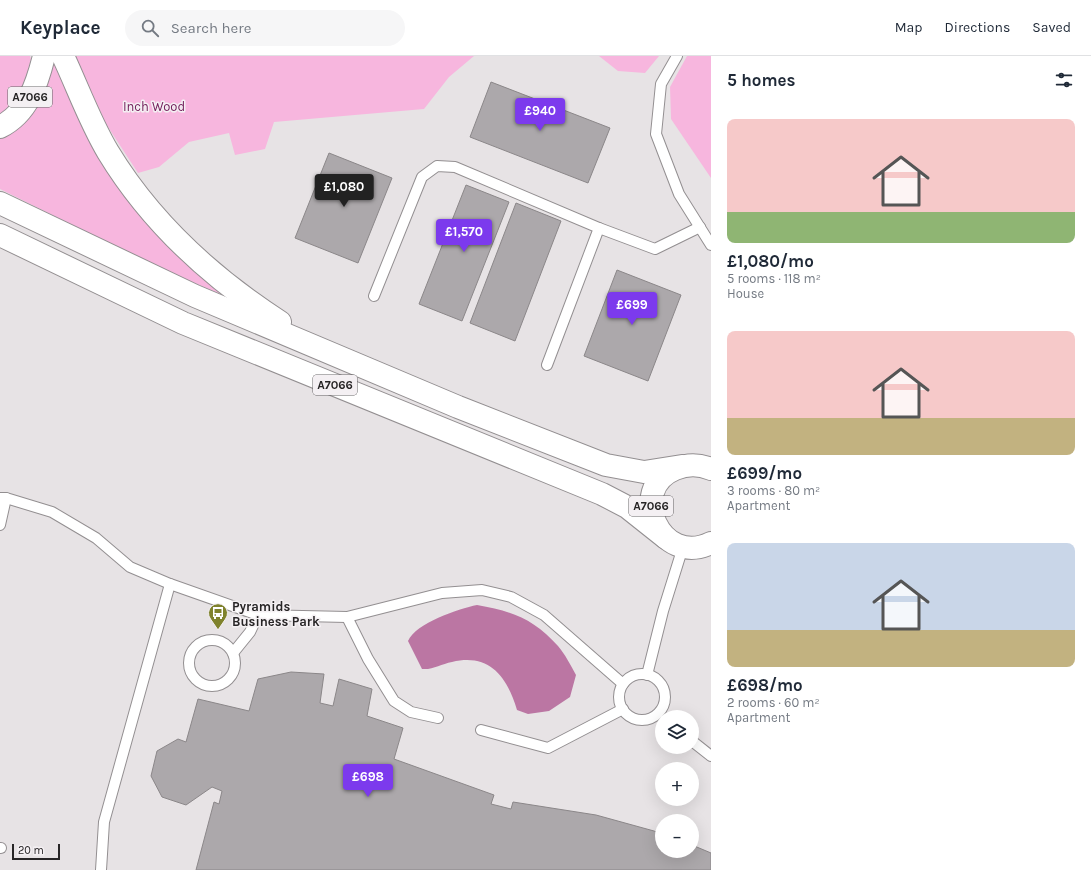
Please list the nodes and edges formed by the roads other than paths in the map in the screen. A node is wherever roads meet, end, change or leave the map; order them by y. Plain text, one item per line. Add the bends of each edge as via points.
1 (44, 56) edge
2 (63, 56) edge
3 (677, 56) edge
4 (0, 127) edge
5 (0, 203) edge
6 (700, 227) junction
7 (599, 228) junction
8 (0, 235) edge
9 (711, 245) edge
10 (374, 296) dead end
11 (324, 350) junction
12 (547, 365) dead end
13 (682, 466) junction
14 (711, 467) edge
15 (3, 498) edge
16 (0, 525) edge
17 (674, 543) junction
18 (709, 546) edge
19 (170, 584) junction
20 (258, 615) junction
21 (347, 617) junction
22 (233, 653) junction
23 (647, 674) junction
24 (623, 684) junction
25 (623, 709) junction
26 (662, 710) edge
27 (655, 717) edge
28 (438, 718) dead end
29 (481, 730) dead end
30 (699, 747) edge
31 (711, 756) edge
32 (101, 870) edge

1 - 4 main road, A7066 via 38,82 26,106
2 - 11 main road, A7066 via 88,114 109,153 147,208 200,263 262,310
3 - 6 lane via 661,84 656,134 679,194
5 - 11 main road, A7066 via 143,273
6 - 7 lane via 655,250
6 - 9 lane
7 - 10 lane via 455,167 437,166 422,177
7 - 12 lane
8 - 17 main road, A7066 via 183,323 602,494 627,507
11 - 13 main road, A7066 via 458,407 606,465 644,472
13 - 14 main road, A7066
13 - 17 main road, A7066 via 664,476 653,493 651,504 655,524
15 - 16 lane
15 - 19 lane via 52,512 96,538 130,567
17 - 18 main road
17 - 23 lane via 663,611
19 - 20 lane
19 - 32 lane via 104,822
20 - 21 lane
20 - 22 lane via 250,632
21 - 24 lane via 442,592 482,590 511,597 544,615
21 - 28 lane via 394,701 411,712
22 - 22 lane via 234,668 226,681 219,685 204,685 192,675 189,668 191,653 201,643 208,640 222,642
23 - 24 lane via 638,674
23 - 26 lane via 662,686 665,698
24 - 25 lane via 620,694
25 - 27 lane via 631,717 642,720
25 - 29 lane via 548,748
30 - 31 lane

